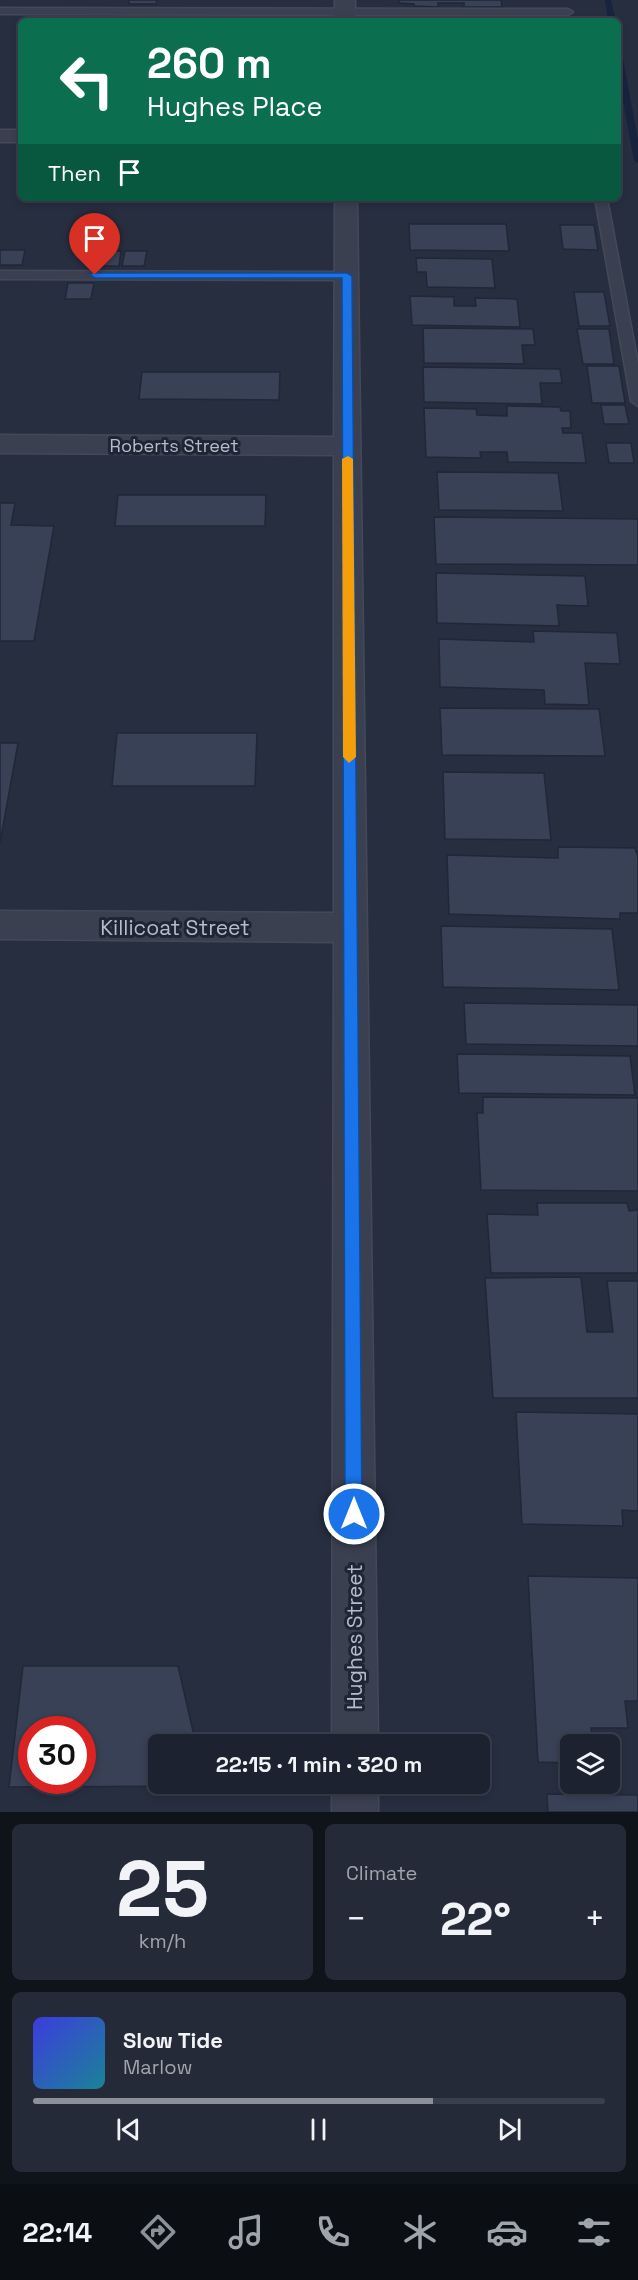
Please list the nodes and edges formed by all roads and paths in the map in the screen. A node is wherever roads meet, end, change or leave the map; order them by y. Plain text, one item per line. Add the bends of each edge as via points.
1 (566, 0) edge
2 (0, 11) edge
3 (345, 11) edge
4 (568, 16) edge
5 (0, 136) edge
6 (18, 136) edge
7 (346, 201) edge
8 (602, 201) edge
9 (0, 275) edge
10 (347, 276) junction
11 (638, 401) edge
12 (0, 444) edge
13 (348, 446) junction
14 (0, 925) edge
15 (350, 928) junction
16 (355, 1734) edge
17 (355, 1794) edge
18 (355, 1812) edge

1 - 4 lane
2 - 3 lane
3 - 4 lane
5 - 6 street
7 - 10 street, Hughes Street
8 - 11 lane
9 - 10 lane
10 - 13 street, Hughes Street
12 - 13 street, Roberts Street
13 - 15 street, Hughes Street
14 - 15 street, Killicoat Street
15 - 16 street, Hughes Street
17 - 18 street

